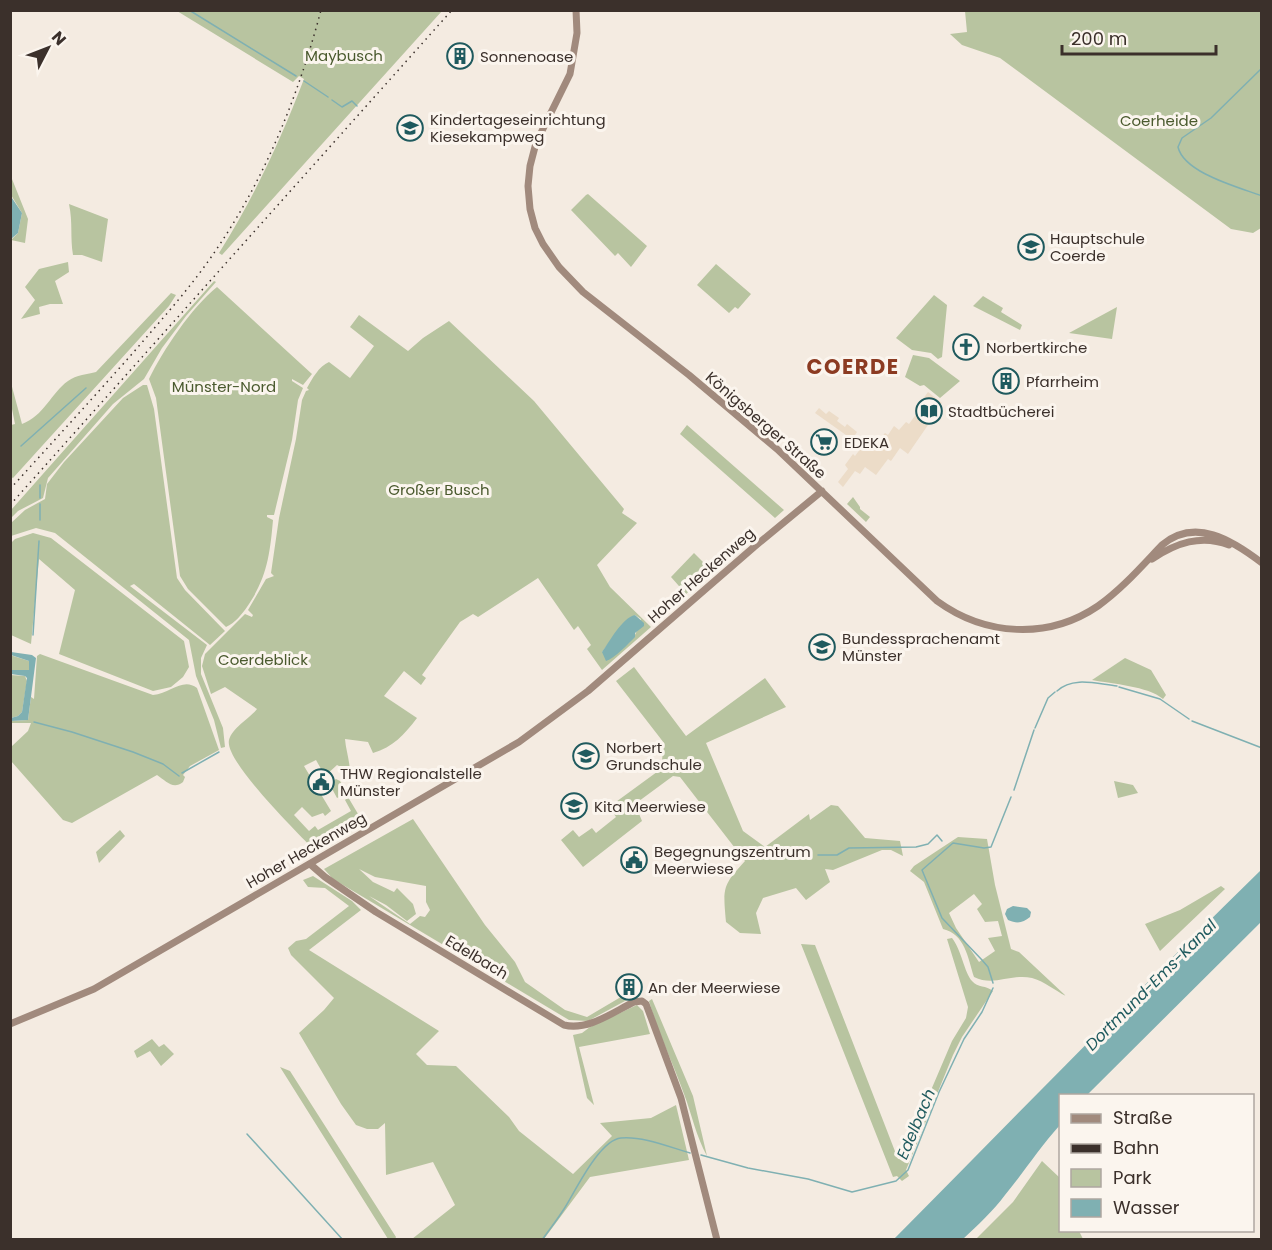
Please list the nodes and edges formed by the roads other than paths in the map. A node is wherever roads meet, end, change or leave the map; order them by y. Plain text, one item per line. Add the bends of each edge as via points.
1 (576, 10) edge
2 (822, 491) junction
3 (1262, 562) edge
4 (310, 864) junction
5 (10, 1024) edge
6 (717, 1239) edge

1 - 2 street, Königsberger Straße via 572,68 537,143 528,180 530,209 543,244 565,274 591,299 723,403
2 - 3 street, Königsberger Straße via 932,597 959,615 992,627 1027,630 1075,619 1103,602 1169,539 1189,532 1216,535
2 - 4 street, Hoher Heckenweg via 553,719
4 - 5 street, Hoher Heckenweg via 94,989
4 - 6 street, Edelbach via 368,906 564,1025 586,1025 634,1002 646,1004 681,1098

